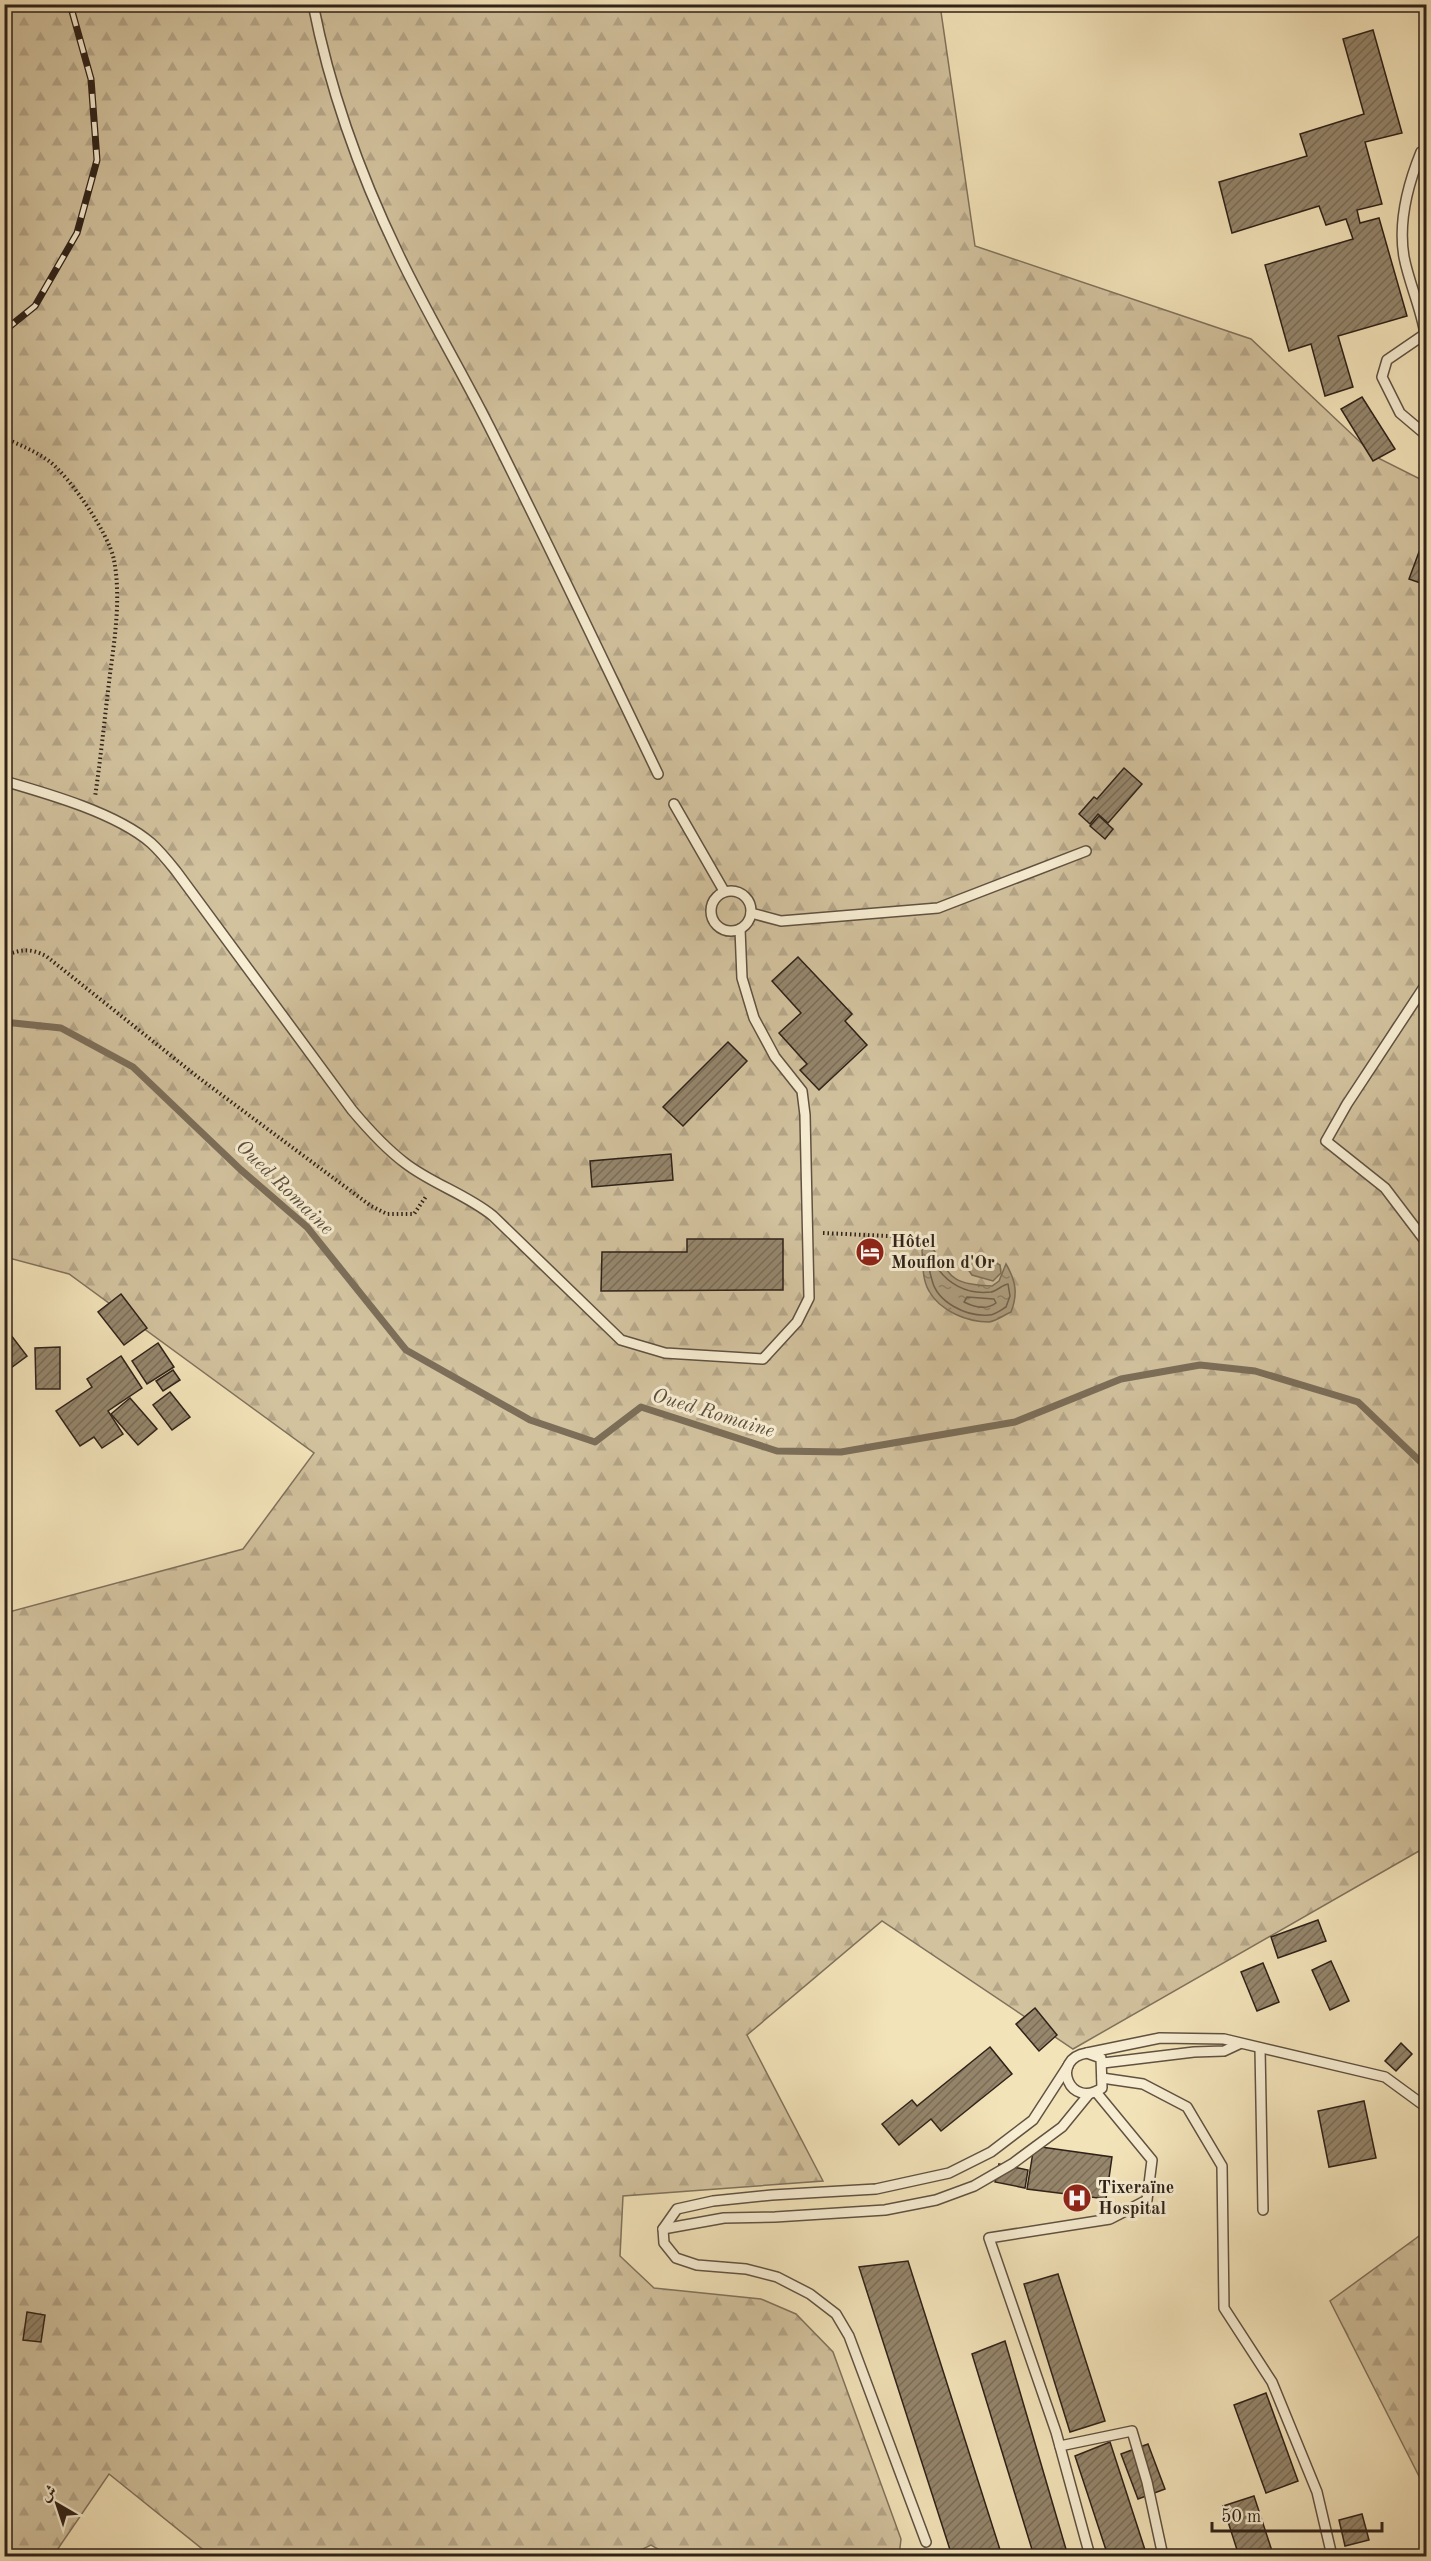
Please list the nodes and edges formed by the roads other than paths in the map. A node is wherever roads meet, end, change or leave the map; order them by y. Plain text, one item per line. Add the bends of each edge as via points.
1 (313, 4) edge
2 (1421, 152) dead end
3 (1426, 335) edge
4 (1426, 435) edge
5 (658, 774) dead end
6 (4, 781) edge
7 (674, 804) dead end
8 (1086, 851) dead end
9 (724, 891) junction
10 (751, 913) junction
11 (740, 929) junction
12 (1426, 984) edge
13 (1426, 1242) edge
14 (1239, 2044) junction
15 (1260, 2048) junction
16 (1088, 2053) junction
17 (1103, 2063) junction
18 (1068, 2066) junction
19 (1102, 2078) junction
20 (1093, 2093) junction
21 (1426, 2107) edge
22 (1263, 2210) dead end
23 (663, 2229) junction
24 (1060, 2446) junction
25 (926, 2542) dead end
26 (1090, 2556) edge
27 (1163, 2556) edge
28 (1332, 2556) edge

1 - 5 lane via 340,112 367,185
2 - 3 lane via 1409,180 1404,256
3 - 4 lane via 1387,360 1382,377 1400,413
6 - 11 lane via 48,794 139,834 162,854 352,1110 399,1158 493,1216 621,1340 664,1353 763,1359 798,1322 809,1298 802,1091 775,1057 754,1018 742,978
7 - 9 lane
8 - 10 lane via 938,908 781,921
9 - 10 lane via 744,895
9 - 11 lane via 711,906 712,920 726,931
10 - 11 lane
12 - 13 lane via 1326,1141 1385,1188
14 - 15 lane
14 - 16 lane via 1214,2037 1160,2038
14 - 17 lane via 1224,2051
15 - 21 lane via 1385,2077
15 - 22 lane
16 - 17 lane via 1101,2058
16 - 18 lane via 1074,2057
17 - 19 lane
18 - 20 lane via 1066,2073 1073,2089
18 - 23 lane via 1033,2120 991,2152 949,2173 876,2189 713,2201 677,2209
19 - 20 lane via 1102,2088
19 - 28 lane via 1143,2084 1187,2107 1222,2166 1224,2308 1272,2382 1317,2492
20 - 23 lane via 1062,2127 1012,2164 974,2186 936,2200 885,2210 724,2218
20 - 24 lane via 1152,2160 1147,2200 1110,2219 989,2238
23 - 25 lane via 664,2242 676,2258 777,2277 810,2294 836,2314 849,2336
24 - 26 lane
24 - 27 lane via 1132,2431

